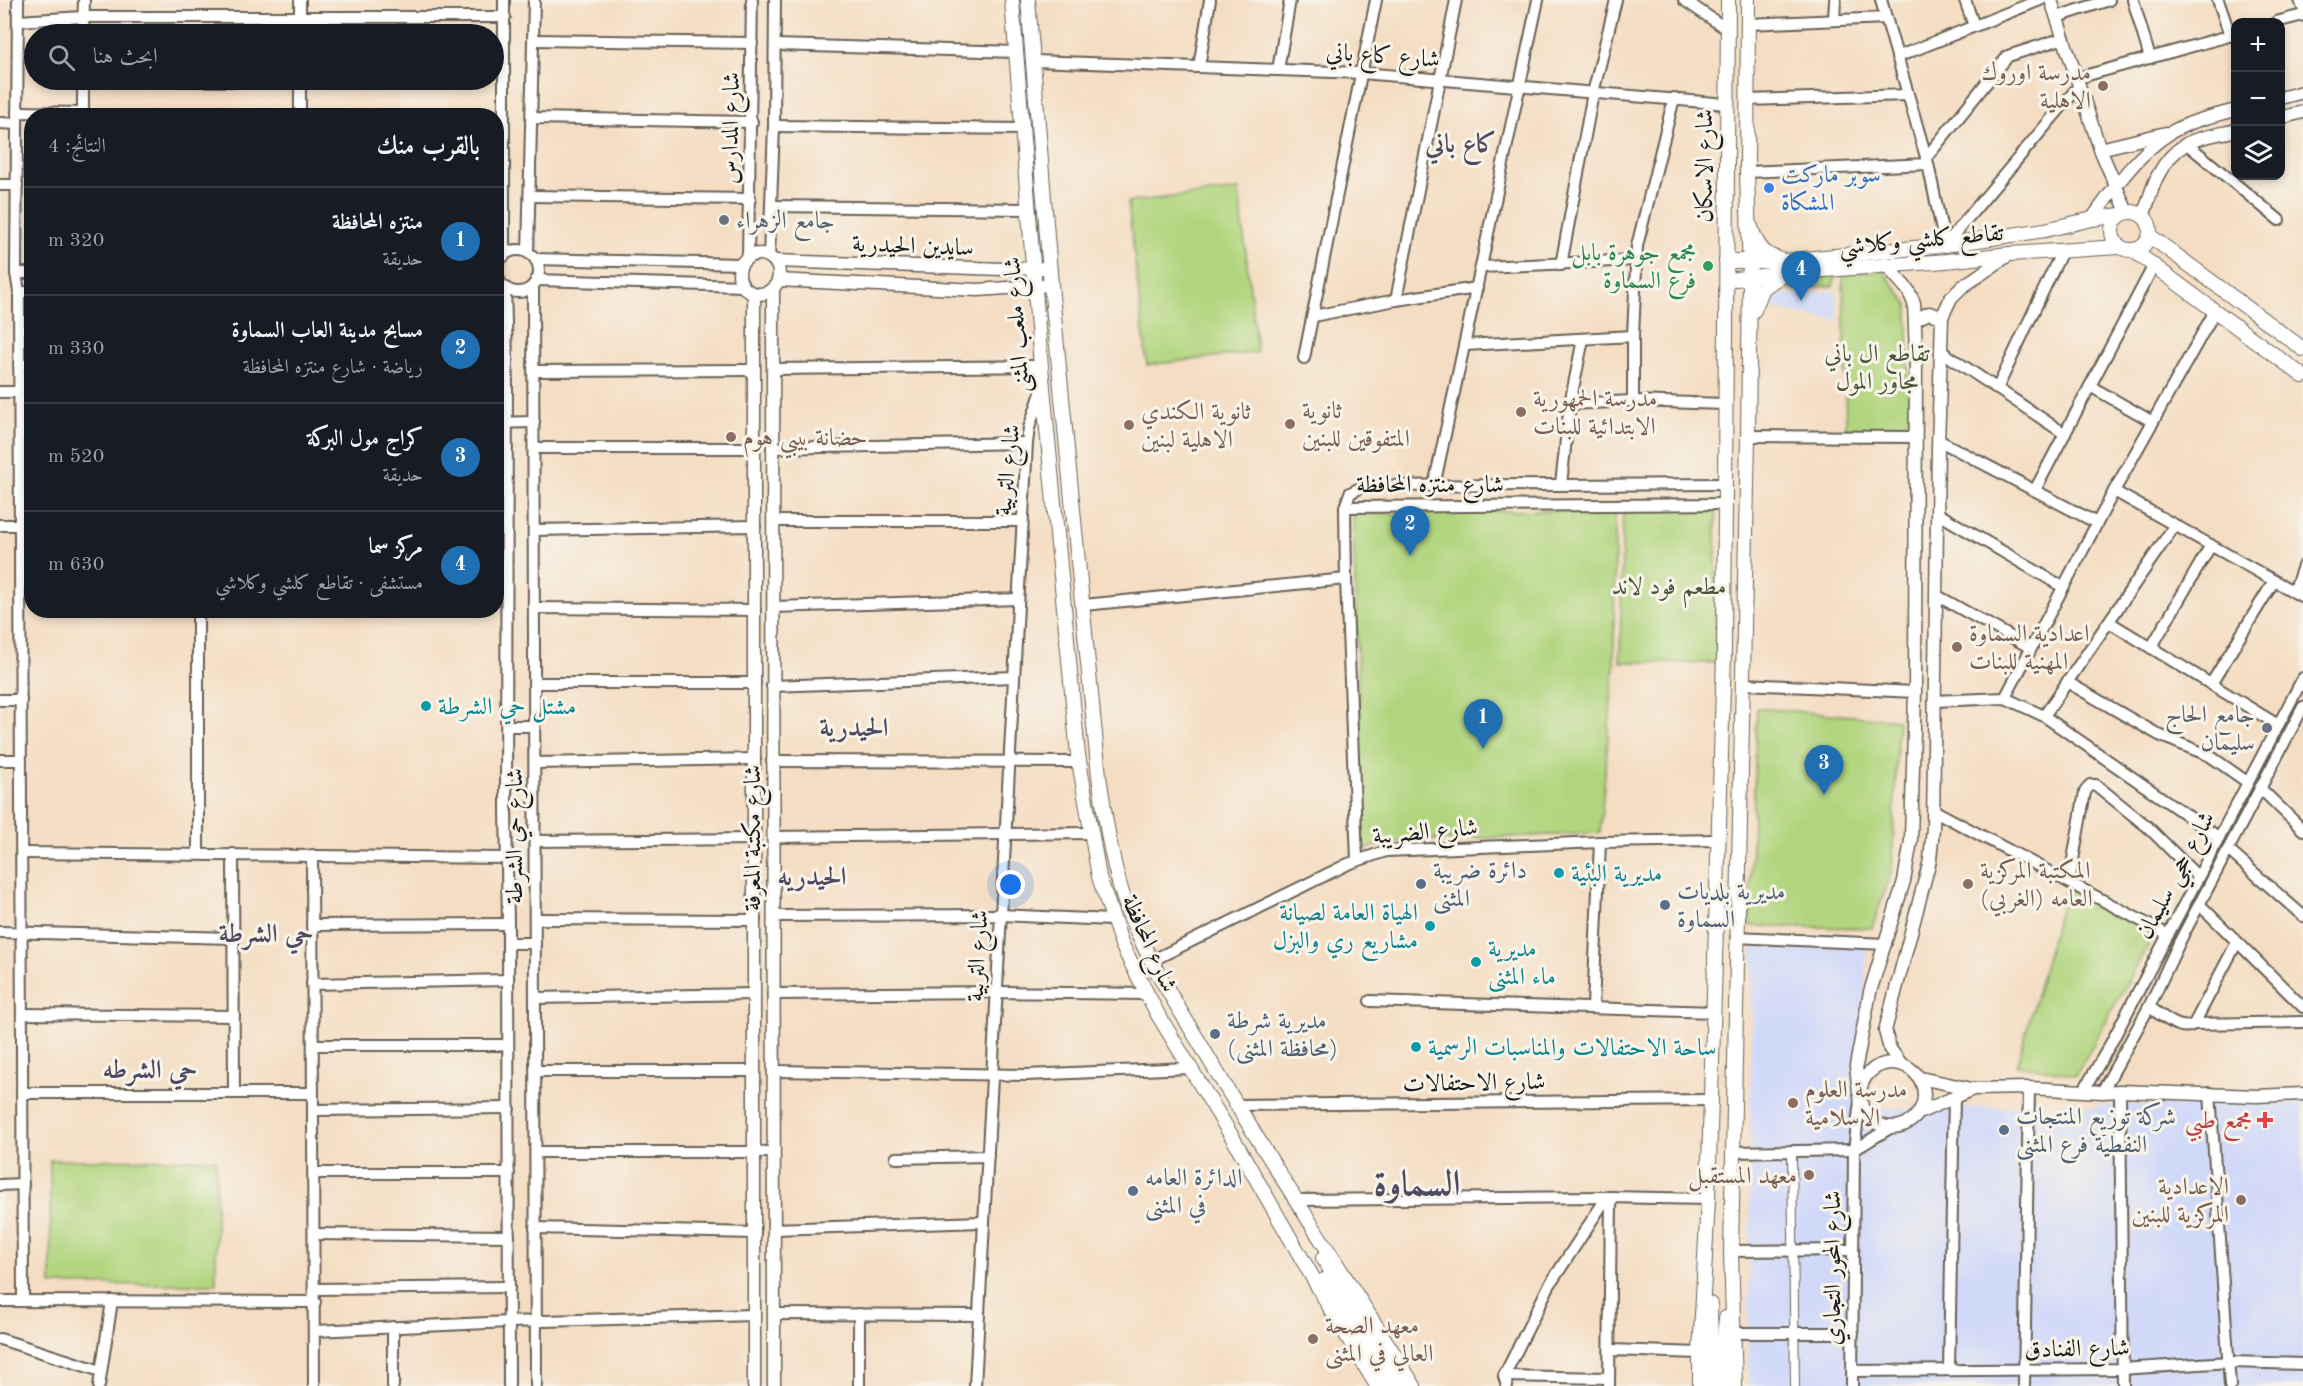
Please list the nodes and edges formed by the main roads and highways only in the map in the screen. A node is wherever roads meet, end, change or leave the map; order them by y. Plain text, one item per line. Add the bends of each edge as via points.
1 (1012, 0) edge
2 (1028, 0) edge
3 (1728, 0) edge
4 (1748, 0) edge
5 (2123, 213) junction
6 (1747, 214) junction
7 (2150, 236) junction
8 (2119, 248) junction
9 (2134, 251) junction
10 (1726, 261) junction
11 (1749, 262) junction
12 (1785, 267) junction
13 (1737, 279) junction
14 (1749, 345) junction
15 (2303, 349) edge
16 (2301, 370) edge
17 (1086, 645) junction
18 (1067, 646) junction
19 (1301, 1206) junction
20 (1284, 1226) junction
21 (1324, 1270) junction
22 (1731, 1274) junction
23 (1712, 1350) junction
24 (1377, 1386) edge
25 (1388, 1386) edge
26 (1400, 1386) edge
27 (1414, 1386) edge
28 (1700, 1386) edge
29 (1712, 1386) edge
30 (1723, 1386) edge
31 (1735, 1386) edge

1 - 18 main road, شارع ملعب المثنى
2 - 17 main road, شارع ملعب المثنى
3 - 10 main road, شارع الاسكان
4 - 6 main road, شارع الاسكان
5 - 7 main road via 2144,215
5 - 8 main road via 2114,220 2111,235
5 - 12 main road via 2044,230
6 - 11 main road, شارع الاسكان
6 - 12 main road via 1754,239 1766,255
7 - 9 main road
7 - 15 main road
8 - 9 main road
8 - 12 main road, تقاطع كلشي وكلاشي via 1946,261
9 - 16 main road
10 - 11 main road
10 - 13 main road, شارع الاسكان
11 - 12 main road
11 - 13 main road, شارع الاسكان
12 - 13 main road, تقاطع كلشي وكلاشي
12 - 14 main road via 1757,298
13 - 14 main road
13 - 23 main road, شارع الاسكان via 1725,404 1724,653 1706,1260
14 - 22 main road
17 - 18 main road
17 - 19 main road, شارع المحافظة via 1099,776 1112,855 1128,911 1151,961
18 - 20 main road, شارع المحافظة via 1090,833 1112,920 1147,994
19 - 21 main road
19 - 27 main road
20 - 21 main road
20 - 24 main road
21 - 25 main road
21 - 26 main road
22 - 23 main road
22 - 31 main road
23 - 28 main road
23 - 29 main road
23 - 30 main road

